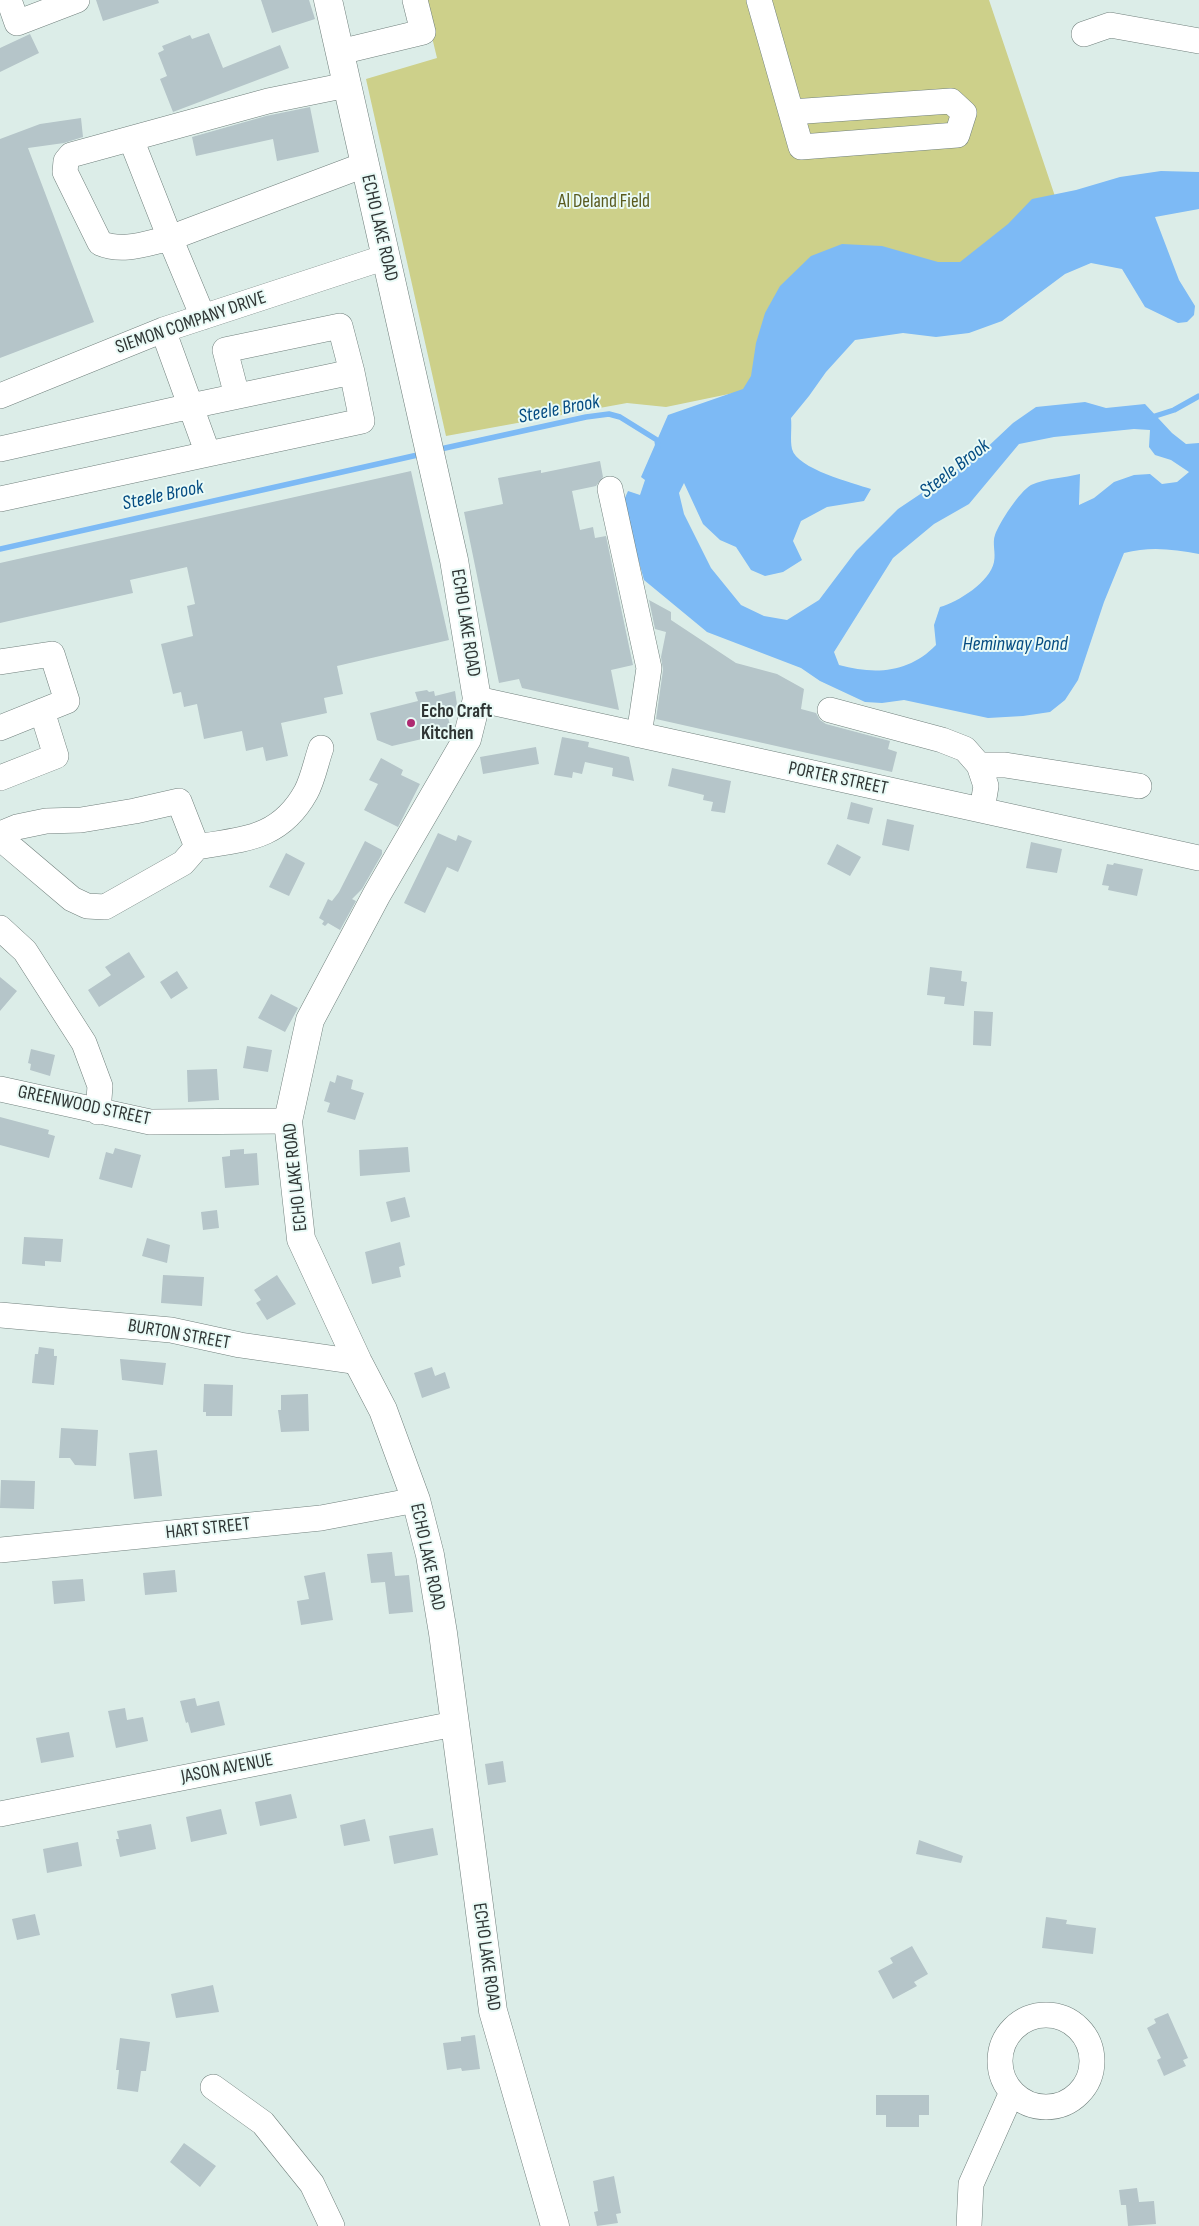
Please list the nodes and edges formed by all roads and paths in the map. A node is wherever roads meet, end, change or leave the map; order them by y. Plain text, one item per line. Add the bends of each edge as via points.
1 (9, 0) edge
2 (77, 0) edge
3 (415, 0) edge
4 (758, 0) edge
5 (332, 1) edge
6 (8, 28) edge
7 (1084, 34) dead end
8 (1199, 41) edge
9 (340, 52) junction
10 (348, 85) junction
11 (791, 112) junction
12 (131, 139) junction
13 (364, 165) junction
14 (170, 238) junction
15 (386, 256) junction
16 (203, 317) junction
17 (163, 330) junction
18 (352, 372) junction
19 (0, 396) edge
20 (237, 396) junction
21 (190, 406) junction
22 (0, 449) edge
23 (208, 454) junction
24 (610, 489) dead end
25 (0, 499) edge
26 (0, 662) edge
27 (477, 699) junction
28 (830, 710) dead end
29 (42, 711) junction
30 (0, 728) edge
31 (639, 735) junction
32 (321, 748) dead end
33 (979, 765) junction
34 (0, 778) edge
35 (1139, 786) dead end
36 (982, 810) junction
37 (0, 834) edge
38 (0, 838) edge
39 (197, 847) junction
40 (1199, 858) edge
41 (0, 928) edge
42 (0, 1089) edge
43 (98, 1112) junction
44 (288, 1121) junction
45 (0, 1315) edge
46 (358, 1362) junction
47 (416, 1500) junction
48 (0, 1550) edge
49 (454, 1724) junction
50 (0, 1814) edge
51 (213, 2087) dead end
52 (1012, 2092) dead end
53 (332, 2226) edge
54 (556, 2226) edge
55 (969, 2226) edge

1 - 6 street
2 - 6 street
3 - 9 street via 423,32
4 - 11 street
5 - 9 main road, ECHO LAKE ROAD
7 - 8 street via 1110,25
9 - 10 main road, ECHO LAKE ROAD
10 - 12 street via 268,101
10 - 13 main road, ECHO LAKE ROAD
11 - 11 street via 951,101 964,113 957,135 801,147
12 - 14 street
12 - 14 street via 71,155 65,172 100,243 111,248 129,248
13 - 14 street
13 - 15 main road, ECHO LAKE ROAD
14 - 16 street
15 - 16 street, SIEMON COMPANY DRIVE
15 - 27 main road, ECHO LAKE ROAD via 454,560
16 - 17 street, SIEMON COMPANY DRIVE
17 - 19 street, SIEMON COMPANY DRIVE
17 - 21 street
18 - 20 street
18 - 20 street via 340,326 225,350
18 - 23 street via 362,421
20 - 21 street
21 - 22 street
21 - 23 street
23 - 25 street
24 - 31 street via 649,668
26 - 29 street via 52,654 67,701
27 - 31 street, PORTER STREET
27 - 44 main road, ECHO LAKE ROAD via 467,739 377,894 310,1020
28 - 33 street via 942,740 965,749
29 - 30 street
29 - 34 street via 56,756
31 - 36 street, PORTER STREET
32 - 39 street via 306,791 296,807 274,829 254,837
33 - 35 street via 1006,765
33 - 36 street via 986,786
36 - 40 street, PORTER STREET
37 - 39 street via 46,821 81,820 179,801
38 - 39 street via 72,899 87,906 105,907 183,863
41 - 43 street via 25,952 84,1043 100,1086
42 - 43 street, GREENWOOD STREET
43 - 44 street, GREENWOOD STREET via 150,1122
44 - 46 main road, ECHO LAKE ROAD via 301,1239
45 - 46 street, BURTON STREET via 171,1330 240,1345
46 - 47 main road, ECHO LAKE ROAD via 383,1410
47 - 48 street, HART STREET via 321,1518
47 - 49 main road, ECHO LAKE ROAD via 443,1633
49 - 50 street, JASON AVENUE
49 - 54 main road, ECHO LAKE ROAD via 493,2011
51 - 53 street via 263,2123 312,2184
52 - 55 street via 971,2184

